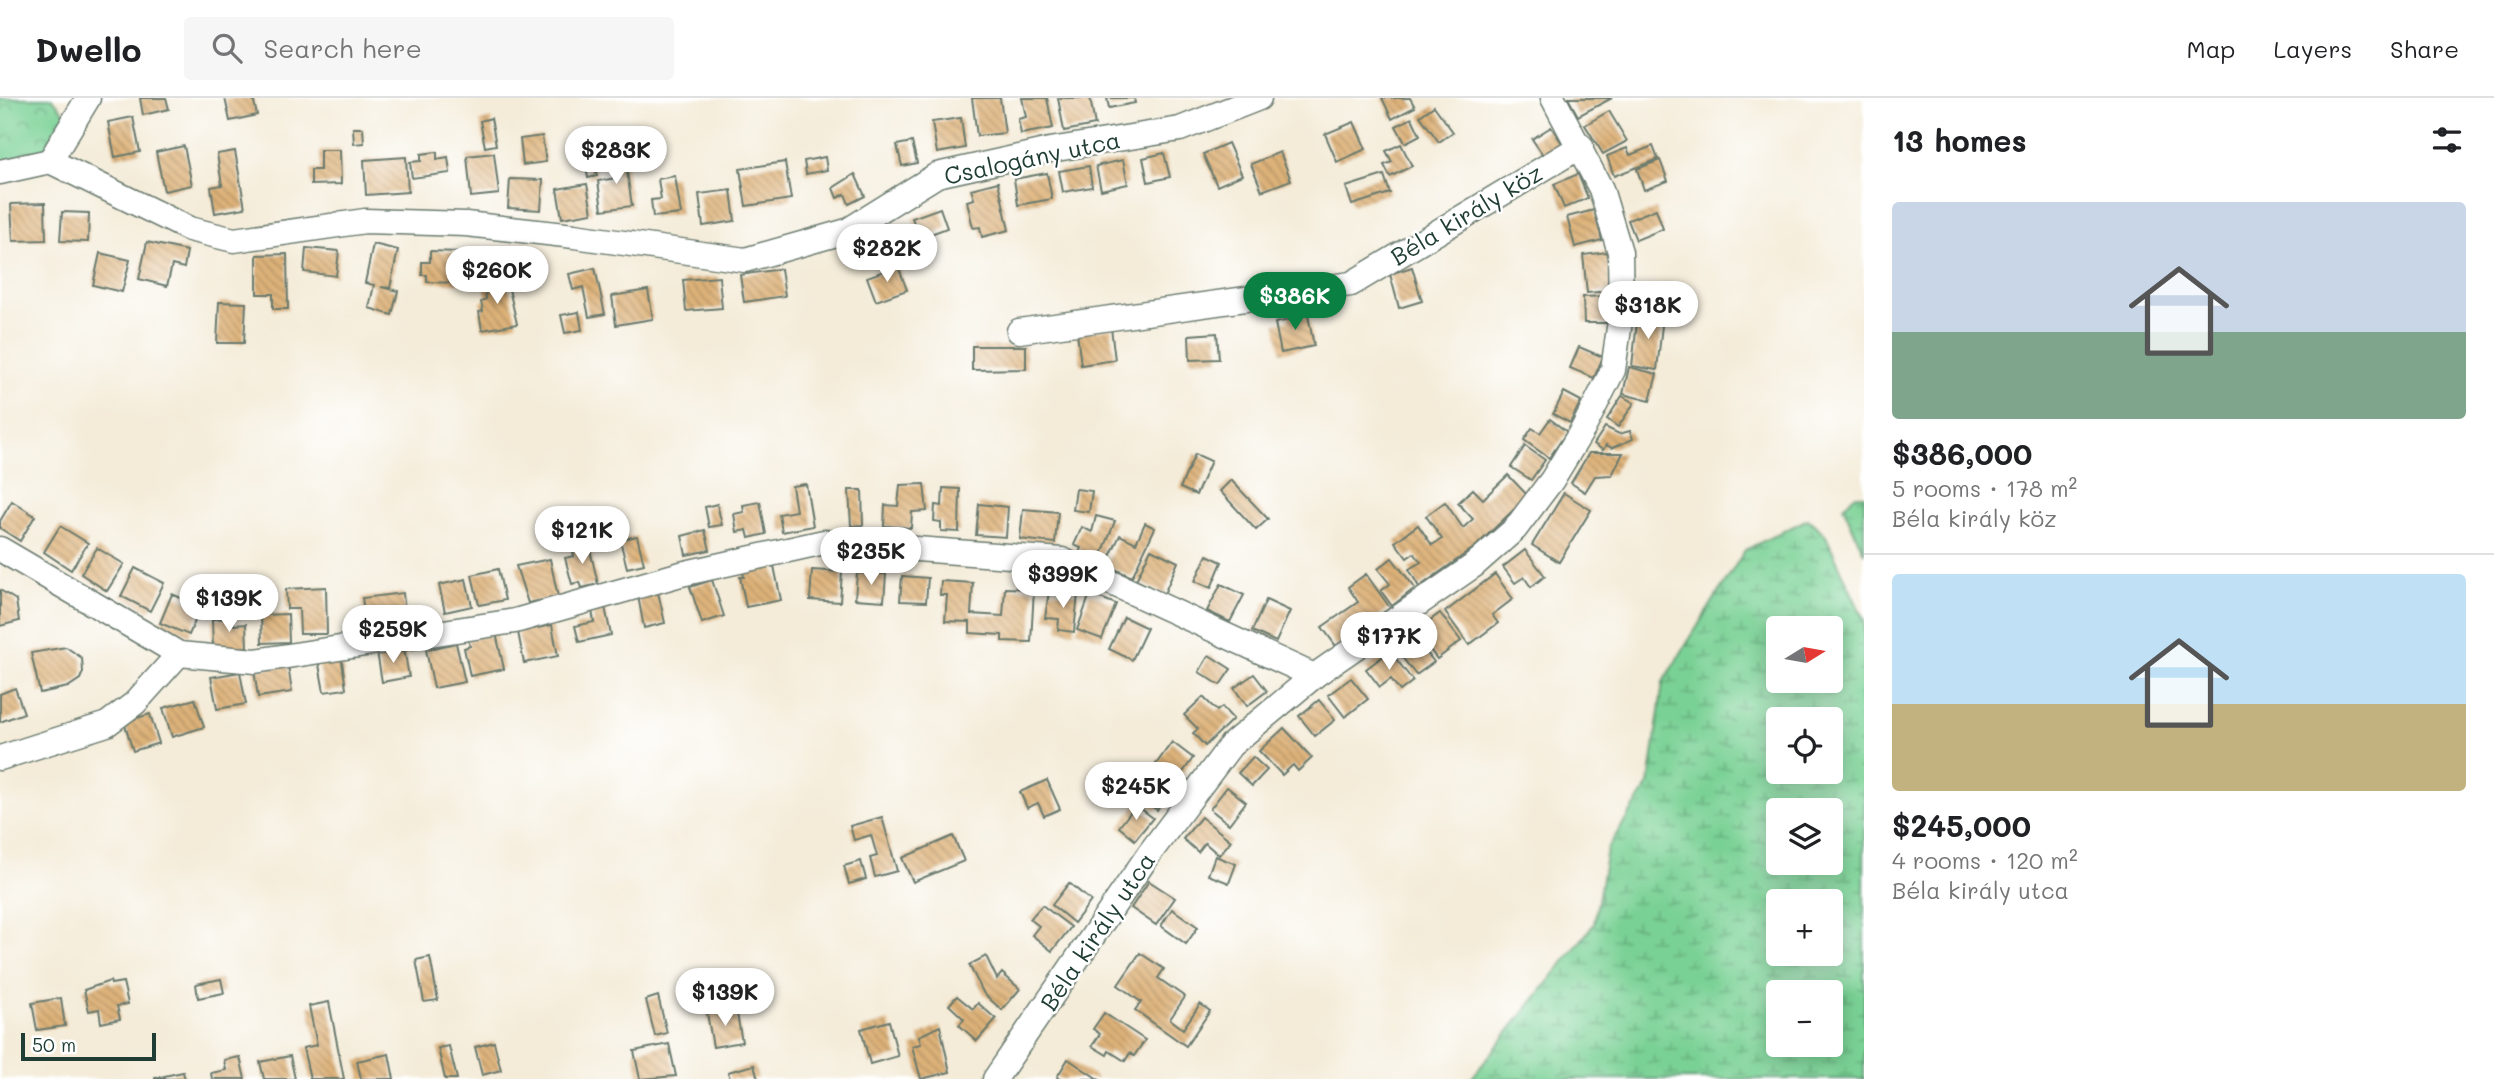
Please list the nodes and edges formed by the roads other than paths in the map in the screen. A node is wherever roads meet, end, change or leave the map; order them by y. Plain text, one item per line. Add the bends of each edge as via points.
1 (88, 98) edge
2 (1259, 98) edge
3 (1553, 98) edge
4 (1581, 146) junction
5 (50, 161) junction
6 (0, 172) edge
7 (1019, 331) dead end
8 (0, 549) edge
9 (179, 654) junction
10 (1314, 676) junction
11 (0, 758) edge
12 (995, 1079) edge

1 - 5 street
2 - 5 street, Csalogány utca via 1180,129 1050,150 937,176 847,231 745,260 466,224 365,221 234,240 189,229
3 - 4 street, Béla király utca
4 - 7 street, Béla király köz via 1351,284
4 - 10 street, Béla király utca via 1601,189 1620,252 1621,314 1613,370 1552,480 1516,529 1473,566
5 - 6 street
8 - 9 street
9 - 10 street via 255,662 515,621 681,574 824,542 1062,560
9 - 11 street via 135,703 107,724
10 - 12 street, Béla király utca via 1231,745

